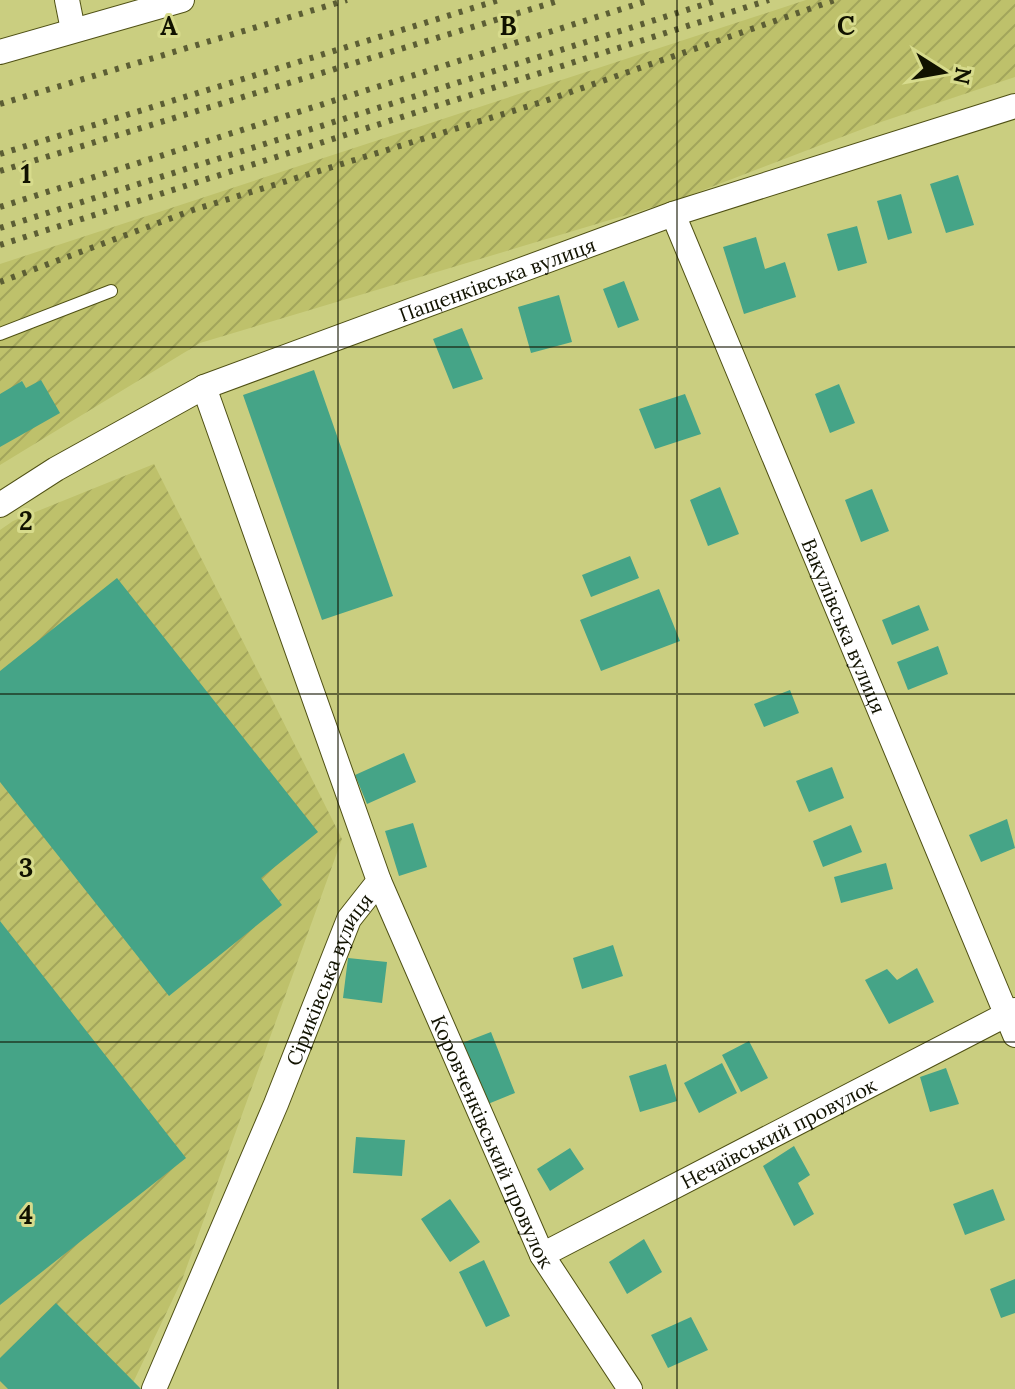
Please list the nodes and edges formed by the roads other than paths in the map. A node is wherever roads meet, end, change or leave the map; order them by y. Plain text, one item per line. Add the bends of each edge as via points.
1 (67, 0) edge
2 (182, 0) edge
3 (73, 30) junction
4 (0, 52) edge
5 (1015, 106) edge
6 (673, 214) junction
7 (111, 291) dead end
8 (0, 334) edge
9 (204, 387) junction
10 (0, 505) edge
11 (379, 881) junction
12 (1010, 1011) edge
13 (1015, 1035) edge
14 (542, 1255) junction
15 (154, 1389) edge
16 (630, 1389) edge

1 - 3 street
2 - 3 street
3 - 4 street
5 - 6 street, Пащенківська вулиця
6 - 9 street, Пащенківська вулиця
6 - 12 street, Вакулівська вулиця
7 - 8 lane
9 - 10 street, Пащенківська вулиця
9 - 11 street, Сіриківська вулиця
11 - 14 street, Коровченківський провулок
11 - 15 street, Сіриківська вулиця via 349,919
12 - 13 street, Вакулівська вулиця
12 - 14 street, Нечаївський провулок
14 - 16 street, Коровченківський провулок

